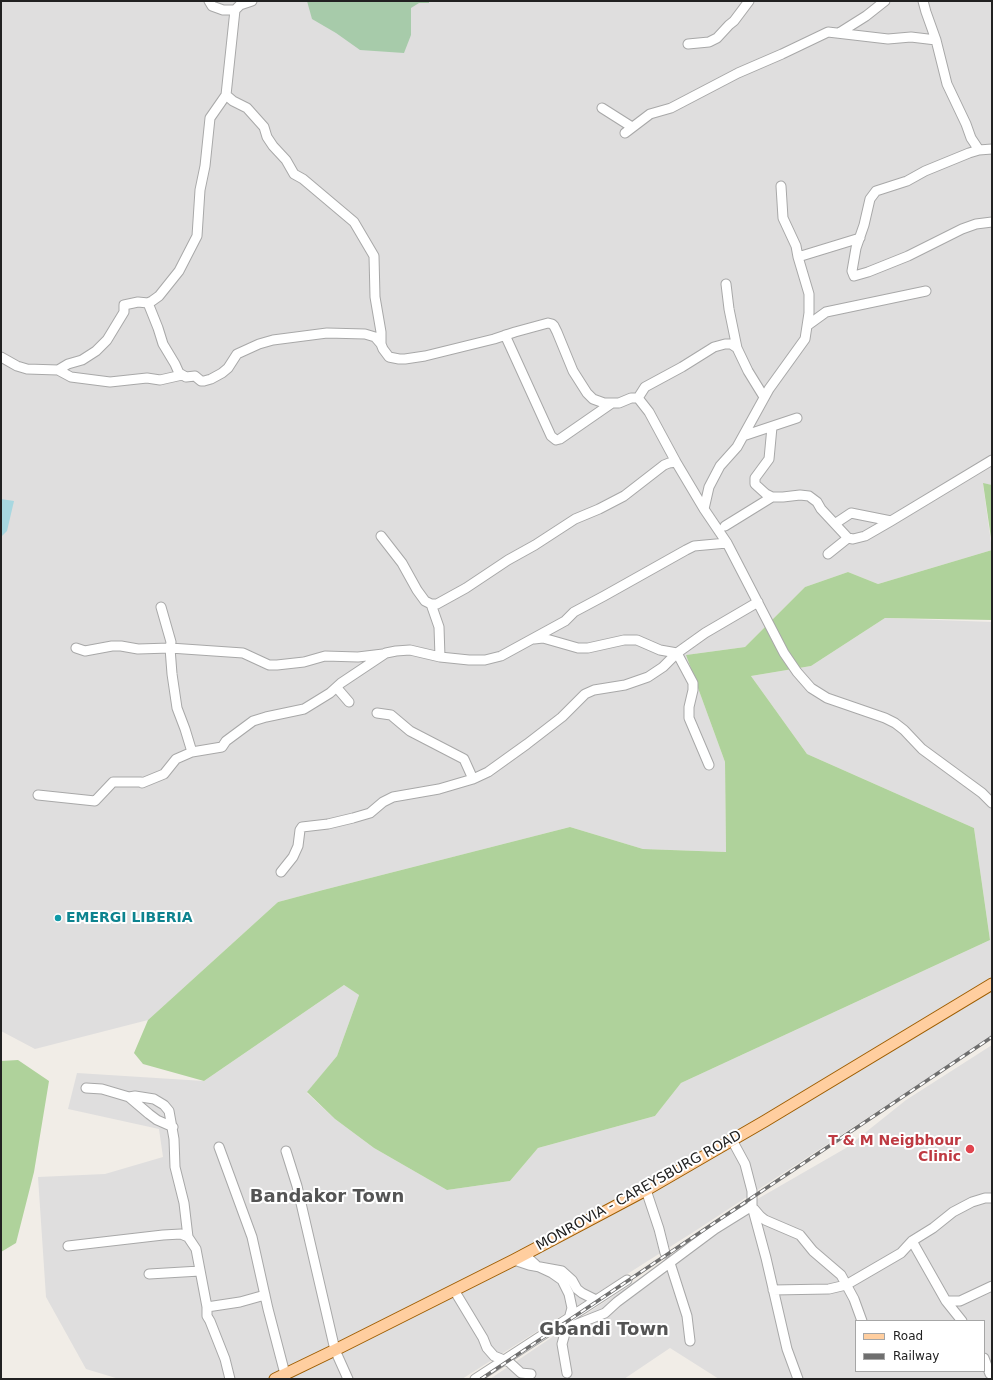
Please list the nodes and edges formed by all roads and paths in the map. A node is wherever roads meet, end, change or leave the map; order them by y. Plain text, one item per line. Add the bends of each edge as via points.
1 (210, 1) edge
2 (252, 1) edge
3 (749, 1) edge
4 (923, 1) edge
5 (883, 2) edge
6 (235, 10) junction
7 (839, 33) junction
8 (936, 40) junction
9 (688, 44) dead end
10 (226, 95) junction
11 (602, 108) dead end
12 (992, 149) edge
13 (979, 150) junction
14 (781, 186) dead end
15 (992, 222) edge
16 (860, 238) junction
17 (798, 257) junction
18 (726, 284) dead end
19 (926, 291) dead end
20 (148, 303) junction
21 (808, 325) junction
22 (505, 335) junction
23 (381, 344) junction
24 (737, 348) junction
25 (1, 356) edge
26 (58, 370) junction
27 (182, 375) junction
28 (764, 397) junction
29 (638, 398) junction
30 (612, 403) junction
31 (797, 418) dead end
32 (772, 427) junction
33 (743, 436) junction
34 (992, 460) edge
35 (676, 462) junction
36 (772, 496) junction
37 (704, 509) junction
38 (891, 521) junction
39 (836, 523) junction
40 (725, 526) dead end
41 (381, 536) dead end
42 (848, 538) junction
43 (726, 544) junction
44 (828, 554) dead end
45 (758, 602) junction
46 (431, 604) junction
47 (161, 607) dead end
48 (539, 637) junction
49 (76, 648) dead end
50 (170, 648) junction
51 (386, 653) junction
52 (677, 653) junction
53 (440, 657) junction
54 (337, 688) junction
55 (349, 702) dead end
56 (377, 713) dead end
57 (192, 752) junction
58 (709, 765) dead end
59 (473, 779) junction
60 (38, 795) dead end
61 (992, 803) edge
62 (281, 872) dead end
63 (992, 984) edge
64 (86, 1088) dead end
65 (129, 1097) junction
66 (173, 1127) junction
67 (732, 1140) junction
68 (219, 1147) dead end
69 (286, 1151) dead end
70 (646, 1190) junction
71 (992, 1198) edge
72 (752, 1206) junction
73 (188, 1237) junction
74 (912, 1241) junction
75 (68, 1246) dead end
76 (665, 1253) dead end
77 (524, 1254) junction
78 (514, 1260) junction
79 (670, 1263) junction
80 (537, 1266) junction
81 (200, 1271) junction
82 (149, 1274) dead end
83 (627, 1280) dead end
84 (846, 1285) junction
85 (992, 1286) edge
86 (454, 1290) junction
87 (773, 1290) junction
88 (265, 1295) junction
89 (596, 1300) junction
90 (946, 1301) junction
91 (207, 1307) junction
92 (570, 1317) junction
93 (862, 1320) edge
94 (961, 1320) edge
95 (567, 1328) junction
96 (690, 1340) dead end
97 (335, 1350) junction
98 (504, 1361) junction
99 (985, 1361) edge
100 (567, 1373) dead end
101 (285, 1374) junction
102 (530, 1374) dead end
103 (990, 1374) dead end
104 (230, 1379) edge
105 (275, 1379) edge
106 (348, 1379) edge
107 (475, 1379) edge
108 (798, 1379) edge

1 - 6 street via 212,6 223,10
2 - 6 street via 240,5
3 - 9 street via 734,21 714,40
4 - 8 street
5 - 7 street
6 - 10 street
7 - 8 street via 888,39 911,37
7 - 11 street via 824,33 671,108 650,114 628,130
8 - 13 street via 947,85
10 - 20 street via 210,118 200,190 197,236 179,271 159,296
10 - 23 street via 247,108 264,127 267,137 294,174 354,222 374,256 375,297
12 - 13 street
13 - 16 street via 925,171 907,181 876,191 870,199
14 - 17 street via 783,218 796,246
15 - 16 street via 976,224 908,256 854,276 853,263
16 - 17 street
17 - 21 street via 809,294
18 - 24 street
19 - 21 street via 826,312
20 - 26 street via 124,305 124,312 107,340 96,351
20 - 27 street via 163,344
21 - 28 street via 806,339
22 - 23 street via 405,359 389,357
22 - 30 street via 552,324 573,371 587,393 598,401
22 - 30 street via 551,436 556,440 560,440
23 - 27 street via 371,335 346,333 273,340 238,354 228,368 211,379 204,381 195,376
24 - 28 street
24 - 29 street via 731,344 714,347 646,387
25 - 26 street via 22,368
26 - 27 street via 71,377 110,382 146,378 160,380
28 - 33 street
29 - 30 street
29 - 35 street via 649,412
31 - 32 street
32 - 33 street
32 - 36 street via 769,459 755,478 755,484
33 - 37 street via 717,471 709,487
34 - 38 street
35 - 37 street
35 - 46 street via 664,465 624,496 575,519 466,588 437,604
36 - 39 street via 809,496
36 - 40 street
37 - 43 street
38 - 39 street via 851,513
38 - 42 street via 859,538
39 - 42 street
41 - 46 street via 402,563 417,590
42 - 44 street
43 - 45 street
43 - 48 street via 694,546 574,612 565,621
45 - 52 street via 705,633
45 - 61 street via 784,653 811,688 827,698 895,723 922,749
46 - 53 street via 439,627
47 - 50 street via 171,642
48 - 52 street via 578,648 637,640 660,650
48 - 53 street via 501,656 485,660
49 - 50 street via 85,652 112,646 138,649
50 - 51 street via 243,653 268,664 278,665 325,656 358,657
50 - 57 street via 174,695
51 - 53 street via 410,650
51 - 54 street
52 - 58 street via 693,683 689,718
52 - 59 street via 648,677 585,694 562,717 527,744 488,772
54 - 55 street
54 - 57 street via 304,709 253,721 226,741 222,747
56 - 59 street via 390,716 410,731 464,760
57 - 60 street via 176,759 164,774 141,782 113,782 95,801
59 - 62 street via 439,789 393,796 370,813 328,824 302,827 298,846
63 - 67 main road, MONROVIA - CAREYSBURG ROAD
64 - 65 street via 102,1089
65 - 66 street via 156,1120
65 - 66 street via 154,1099 164,1105 170,1111
66 - 73 street via 175,1168 184,1203
67 - 70 main road, MONROVIA - CAREYSBURG ROAD
67 - 72 street via 745,1164 752,1191
68 - 88 street via 252,1237
69 - 97 street via 297,1186
70 - 76 street
70 - 77 main road, MONROVIA - CAREYSBURG ROAD
71 - 74 street via 961,1207
72 - 79 street via 715,1229
72 - 84 street via 760,1216 804,1238 813,1251 841,1275
72 - 87 street
73 - 75 street via 181,1234 163,1235
73 - 81 street via 196,1249
74 - 84 street via 901,1253
74 - 90 street
77 - 78 main road, MONROVIA - CAREYSBURG ROAD
77 - 80 street
78 - 80 street
78 - 86 main road, MONROVIA - CAREYSBURG ROAD
79 - 95 street via 604,1313
79 - 96 street via 687,1316
80 - 89 street via 562,1271 577,1289
80 - 92 street via 562,1280 573,1305
81 - 82 street
81 - 91 street
83 - 89 street
84 - 87 street via 829,1289
84 - 93 street
85 - 90 street via 960,1300
86 - 97 main road, MONROVIA - CAREYSBURG ROAD
86 - 98 street via 487,1348 494,1356
87 - 108 street
88 - 91 street
88 - 101 street
89 - 92 street
90 - 94 street
91 - 104 street via 206,1316 225,1359
92 - 95 street
92 - 98 street
95 - 100 street via 562,1344
97 - 101 main road, MONROVIA - CAREYSBURG ROAD
97 - 106 street
98 - 102 street via 521,1373
98 - 107 street
99 - 103 street
101 - 105 main road, MONROVIA - CAREYSBURG ROAD

